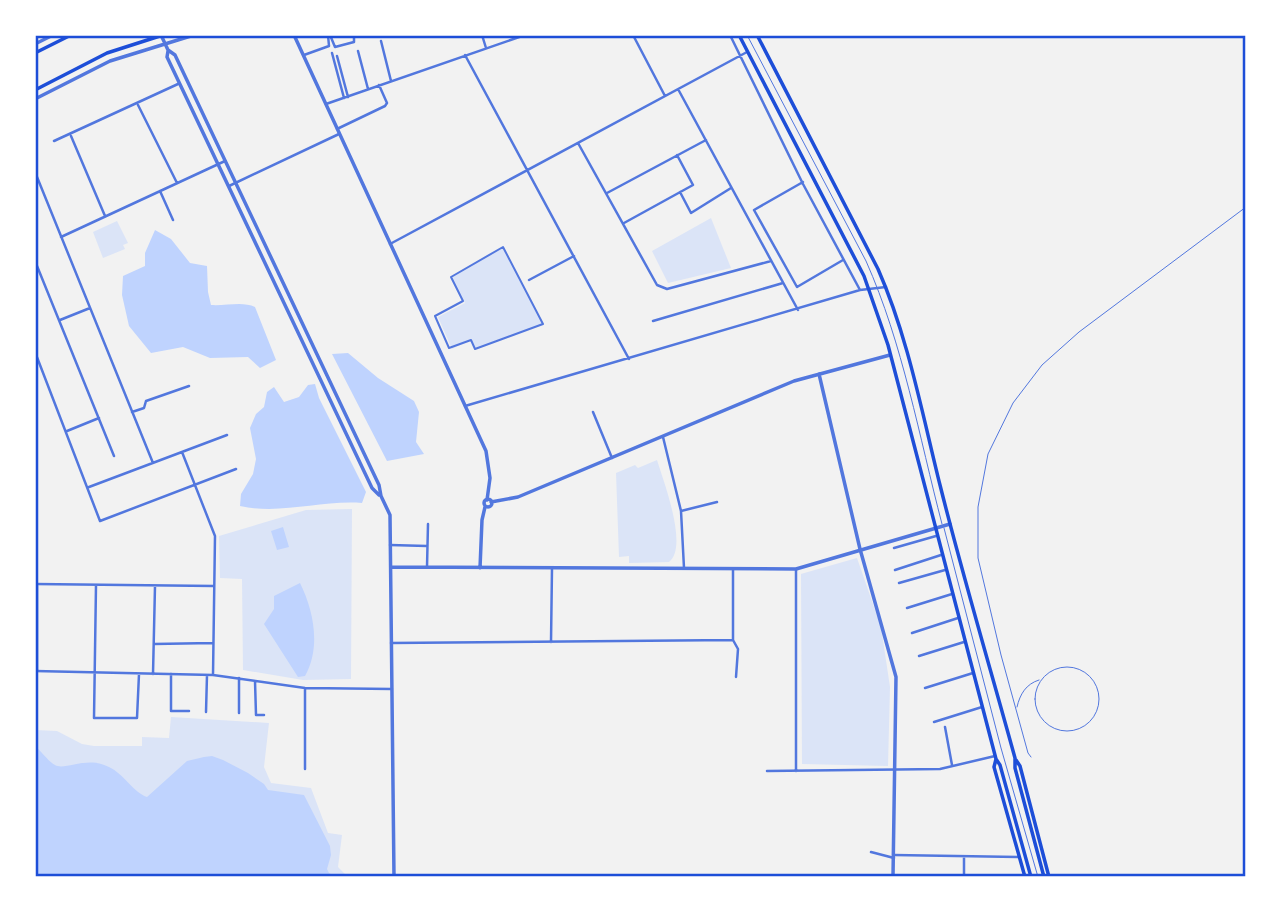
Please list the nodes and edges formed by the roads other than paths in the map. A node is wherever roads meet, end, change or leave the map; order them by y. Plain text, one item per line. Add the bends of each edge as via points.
1 (53, 35) edge
2 (71, 35) edge
3 (162, 35) edge
4 (194, 35) edge
5 (293, 35) edge
6 (329, 35) edge
7 (354, 35) edge
8 (482, 35) edge
9 (525, 35) edge
10 (633, 35) edge
11 (730, 35) edge
12 (739, 35) edge
13 (747, 35) edge
14 (757, 35) edge
15 (381, 41) dead end
16 (165, 43) junction
17 (35, 44) edge
18 (486, 48) junction
19 (168, 50) junction
20 (358, 51) dead end
21 (747, 52) junction
22 (35, 53) edge
23 (332, 53) dead end
24 (303, 55) junction
25 (465, 55) junction
26 (740, 55) junction
27 (337, 56) dead end
28 (391, 81) junction
29 (180, 84) junction
30 (379, 85) junction
31 (368, 89) junction
32 (678, 89) junction
33 (35, 90) edge
34 (665, 96) junction
35 (346, 97) junction
36 (35, 99) edge
37 (137, 103) junction
38 (326, 104) junction
39 (337, 128) junction
40 (70, 134) junction
41 (339, 134) junction
42 (706, 139) junction
43 (54, 141) dead end
44 (578, 143) junction
45 (677, 155) junction
46 (225, 161) junction
47 (218, 164) junction
48 (527, 170) junction
49 (35, 172) edge
50 (803, 182) junction
51 (177, 183) junction
52 (235, 183) junction
53 (229, 186) junction
54 (732, 188) junction
55 (160, 191) junction
56 (680, 192) junction
57 (606, 194) junction
58 (1246, 206) edge
59 (105, 216) junction
60 (173, 220) dead end
61 (623, 223) junction
62 (61, 237) junction
63 (390, 244) junction
64 (574, 256) junction
65 (843, 260) junction
66 (35, 261) edge
67 (771, 261) junction
68 (529, 280) dead end
69 (783, 283) junction
70 (870, 288) junction
71 (878, 288) junction
72 (886, 288) junction
73 (860, 290) junction
74 (90, 308) junction
75 (798, 310) junction
76 (59, 320) junction
77 (653, 321) dead end
78 (449, 348) joint
79 (35, 352) edge
80 (890, 355) junction
81 (629, 359) junction
82 (819, 374) junction
83 (189, 386) dead end
84 (465, 407) junction
85 (132, 412) junction
86 (593, 412) dead end
87 (99, 418) junction
88 (67, 431) junction
89 (227, 435) dead end
90 (663, 437) junction
91 (182, 452) junction
92 (114, 456) dead end
93 (612, 458) junction
94 (153, 463) junction
95 (236, 469) dead end
96 (195, 485) junction
97 (89, 487) junction
98 (381, 496) junction
99 (489, 501) junction
100 (717, 502) dead end
101 (681, 510) junction
102 (428, 524) dead end
103 (950, 524) junction
104 (943, 526) junction
105 (934, 529) junction
106 (936, 536) junction
107 (390, 545) junction
108 (428, 546) junction
109 (894, 548) dead end
110 (860, 549) junction
111 (941, 555) junction
112 (391, 567) junction
113 (426, 567) junction
114 (480, 568) junction
115 (552, 568) junction
116 (684, 568) junction
117 (733, 568) junction
118 (796, 569) junction
119 (895, 570) dead end
120 (946, 570) junction
121 (900, 583) dead end
122 (36, 584) edge
123 (96, 585) junction
124 (155, 586) junction
125 (214, 586) junction
126 (952, 594) junction
127 (907, 608) dead end
128 (958, 618) junction
129 (912, 633) dead end
130 (733, 640) junction
131 (551, 642) junction
132 (964, 642) junction
133 (214, 643) junction
134 (391, 643) junction
135 (154, 644) junction
136 (919, 656) dead end
137 (36, 671) edge
138 (94, 673) junction
139 (973, 673) junction
140 (139, 674) junction
141 (153, 674) junction
142 (172, 674) junction
143 (207, 674) junction
144 (213, 675) junction
145 (737, 677) dead end
146 (239, 678) junction
147 (1041, 679) junction
148 (255, 680) junction
149 (305, 688) junction
150 (925, 688) dead end
151 (392, 689) junction
152 (982, 707) junction
153 (1016, 709) junction
154 (189, 711) dead end
155 (206, 712) dead end
156 (239, 713) dead end
157 (264, 716) dead end
158 (934, 722) dead end
159 (944, 727) dead end
160 (995, 757) junction
161 (1031, 757) dead end
162 (1015, 758) junction
163 (953, 765) junction
164 (305, 769) dead end
165 (894, 769) junction
166 (767, 771) dead end
167 (796, 771) junction
168 (871, 852) dead end
169 (894, 856) junction
170 (964, 857) junction
171 (1019, 858) junction
172 (394, 877) edge
173 (893, 877) edge
174 (964, 877) edge
175 (1025, 877) edge
176 (1031, 877) edge
177 (1038, 877) edge
178 (1047, 877) edge

1 - 17 street
2 - 22 main road
3 - 16 street
3 - 33 main road via 107,53
4 - 16 street
5 - 24 street
6 - 7 street via 335,47 354,42
6 - 24 street via 329,46
8 - 18 street
9 - 18 street
10 - 34 street
11 - 26 street
12 - 21 main road
13 - 71 lane
14 - 72 main road
15 - 28 street
16 - 19 street
16 - 36 street via 110,61
18 - 25 street
19 - 29 street
19 - 46 street via 175,55
20 - 31 street
21 - 26 street
21 - 70 main road
23 - 35 street
24 - 38 street
25 - 28 street
25 - 48 street
26 - 32 street
26 - 50 street
27 - 35 street
28 - 30 street
29 - 37 street
29 - 47 street
30 - 31 street
30 - 39 street via 385,106
31 - 35 street
32 - 34 street
32 - 42 street
34 - 44 street
35 - 38 street
37 - 40 street
37 - 51 street
38 - 39 street
39 - 41 street
40 - 43 street
40 - 59 street
41 - 52 street
41 - 63 street
42 - 45 street
42 - 54 street
44 - 48 street
44 - 57 street
45 - 56 street via 693,185
45 - 57 street
46 - 47 street
46 - 52 street
47 - 51 street
47 - 53 street
48 - 63 street
48 - 64 street
49 - 62 street
50 - 65 street
50 - 65 street via 754,210 797,287
51 - 55 street
52 - 53 street
52 - 98 street
53 - 98 street via 372,488
54 - 56 street via 691,213
54 - 67 street
55 - 59 street
55 - 60 street
56 - 61 street
57 - 61 street
58 - 153 lane via 1042,365 1013,403 988,454 978,507 978,558
59 - 62 street
61 - 67 street via 661,289
62 - 74 street
63 - 84 street
64 - 68 street
64 - 81 street
65 - 73 street
66 - 76 street
67 - 69 street
69 - 75 street
69 - 77 street
70 - 71 street
70 - 73 street
70 - 80 main road
71 - 72 street
71 - 104 lane
72 - 103 main road
73 - 75 street
74 - 76 street
74 - 85 street
75 - 81 street
76 - 87 street
78 - 78 street via 435,316 463,301 451,277 503,247 543,324 475,349 471,340
79 - 88 street
80 - 82 street
80 - 105 main road
81 - 84 street
82 - 90 street
82 - 110 street
83 - 85 street via 146,401 144,408
84 - 99 street via 486,451
85 - 94 street
86 - 93 street
87 - 88 street
87 - 92 street
88 - 97 street
89 - 91 street
90 - 93 street
90 - 101 street
91 - 94 street
91 - 96 street
93 - 99 street via 518,497
94 - 97 street
95 - 96 street
96 - 97 street via 100,521
96 - 125 street via 215,536
98 - 107 street via 390,515
99 - 114 street
100 - 101 street
101 - 116 street
102 - 108 street
103 - 104 street
103 - 162 main road
104 - 105 street
104 - 177 lane
105 - 106 main road
105 - 110 street
106 - 109 street
106 - 111 main road
107 - 108 street
107 - 112 street
108 - 113 street
110 - 118 street
110 - 165 street via 896,677
111 - 119 street
111 - 120 main road
112 - 113 street
112 - 134 street
113 - 114 street
114 - 115 street
115 - 116 street
115 - 131 street
116 - 117 street
117 - 118 street
117 - 130 street
118 - 167 street
120 - 121 street
120 - 126 main road
122 - 123 street
122 - 137 street
123 - 124 street
123 - 138 street
124 - 125 street
124 - 135 street
125 - 133 street
126 - 127 street
126 - 128 main road
128 - 129 street
128 - 132 main road
130 - 131 street
130 - 145 street via 738,649
131 - 134 street
132 - 136 street
132 - 139 main road
133 - 135 street
133 - 144 street
134 - 151 street
135 - 141 street
137 - 138 street
138 - 140 street
138 - 140 street via 94,718 137,719
139 - 150 street
139 - 152 main road
140 - 141 street
141 - 142 street
142 - 143 street
142 - 154 street via 172,711
143 - 144 street
143 - 155 street
144 - 146 street
146 - 148 street
146 - 156 street
147 - 147 lane via 1034,699 1036,710 1050,727 1071,731 1091,721 1100,703 1089,674 1080,668 1059,667
147 - 153 lane via 1024,690
148 - 149 street
148 - 157 street via 256,715
149 - 151 street
149 - 164 street
151 - 172 street
152 - 158 street
152 - 160 main road
153 - 161 lane
159 - 163 street
160 - 163 street
160 - 171 main road
160 - 176 main road
162 - 178 main road
162 - 178 main road
163 - 165 street
165 - 167 street
165 - 169 street
166 - 167 street
168 - 169 street
169 - 170 street
169 - 173 street
170 - 171 street
170 - 174 street
171 - 175 main road

